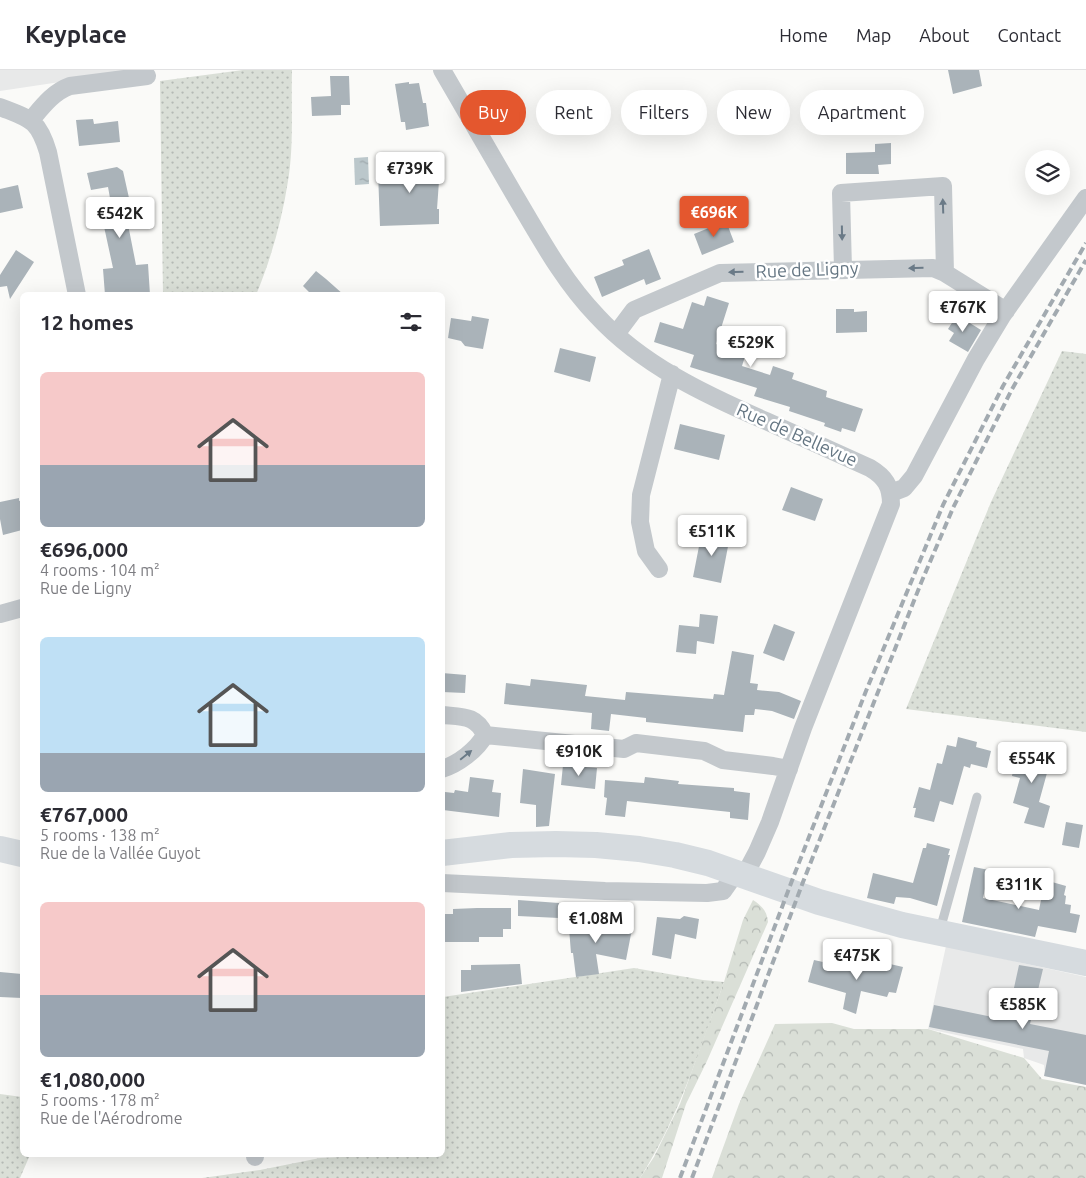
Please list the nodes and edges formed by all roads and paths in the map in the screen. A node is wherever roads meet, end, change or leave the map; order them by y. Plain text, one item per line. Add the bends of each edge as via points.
1 (442, 70) edge
2 (147, 76) dead end
3 (0, 107) edge
4 (31, 120) junction
5 (1086, 198) edge
6 (843, 269) junction
7 (945, 273) junction
8 (76, 292) edge
9 (1006, 311) junction
10 (616, 334) junction
11 (672, 374) junction
12 (891, 493) junction
13 (659, 569) dead end
14 (445, 715) edge
15 (485, 736) junction
16 (445, 768) edge
17 (789, 769) junction
18 (977, 797) dead end
19 (0, 849) edge
20 (445, 853) edge
21 (20, 854) edge
22 (753, 879) junction
23 (445, 883) edge
24 (940, 932) junction
25 (1086, 963) edge

1 - 10 street, Rue de Bellevue via 560,270 597,317
2 - 4 street via 62,89
3 - 4 street
4 - 8 street via 43,135 48,152
5 - 9 street
7 -> 6 street, Rue de Ligny via 933,268
7 -> 6 street via 943,186 841,193
6 -> 10 street, Rue de Ligny via 720,273 634,310
7 - 9 street, Rue de Ligny
9 - 12 street via 914,476 904,488
10 - 11 street, Rue de Bellevue
11 - 12 street, Rue de Bellevue via 721,401 870,468 882,477
11 - 13 street via 639,508 646,551
12 - 17 street via 888,517
14 - 15 street via 470,718 482,727
16 -> 15 street via 481,743
15 - 17 street via 624,749 636,743 704,751 723,760
17 - 22 street via 749,867
18 - 24 lane
19 - 21 street
20 - 22 street via 511,845 596,845 675,855
22 - 23 street via 730,881 723,891 707,893
22 - 24 street via 819,902
24 - 25 street

